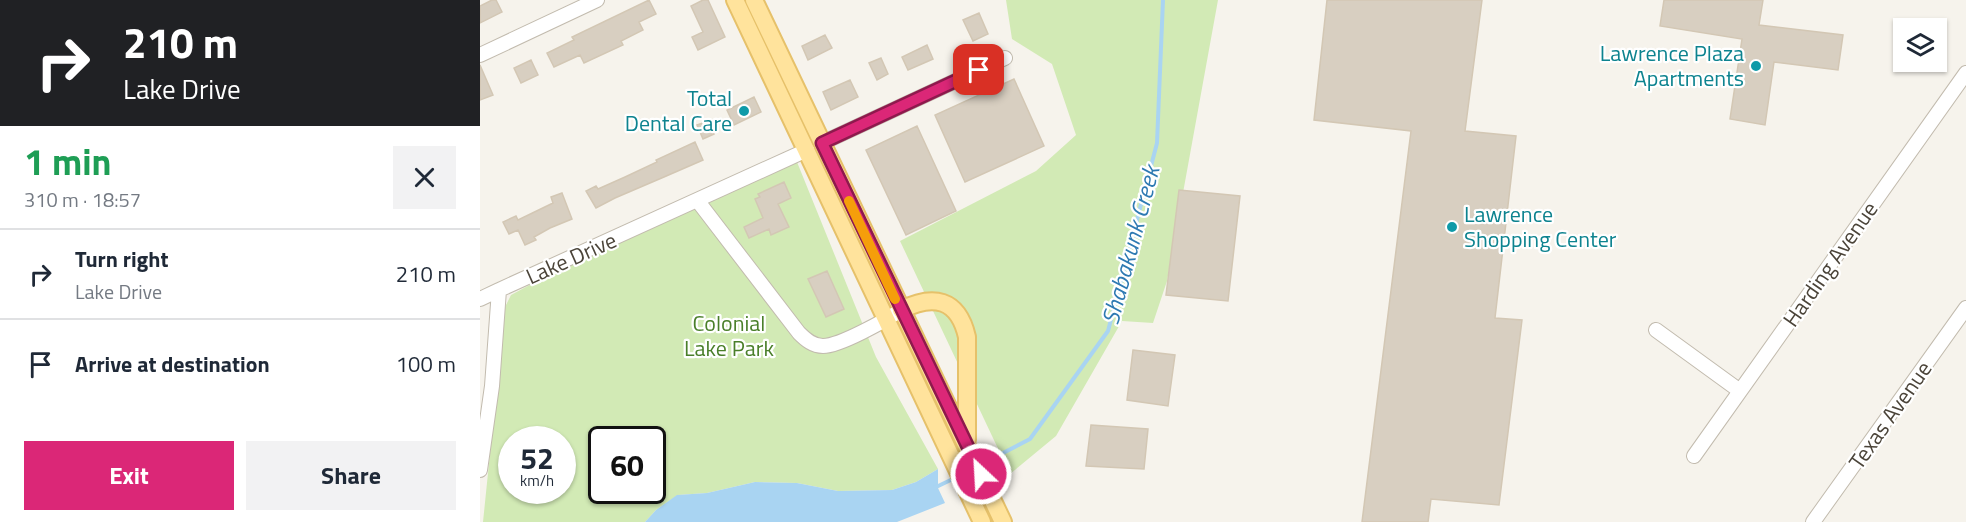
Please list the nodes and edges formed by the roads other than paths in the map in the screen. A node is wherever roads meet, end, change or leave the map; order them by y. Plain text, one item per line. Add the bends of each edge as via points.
1 (597, 0) edge
2 (735, 0) edge
3 (754, 0) edge
4 (480, 55) edge
5 (1005, 58) dead end
6 (1966, 73) edge
7 (814, 146) junction
8 (697, 200) junction
9 (480, 289) edge
10 (499, 290) junction
11 (480, 299) edge
12 (1966, 308) edge
13 (901, 309) junction
14 (886, 320) junction
15 (1656, 330) dead end
16 (1740, 391) junction
17 (970, 452) junction
18 (1694, 456) dead end
19 (480, 470) edge
20 (982, 522) edge
21 (1003, 522) edge
22 (1814, 522) edge

1 - 4 street
2 - 7 main road
3 - 7 main road
5 - 7 street, Lake Drive
6 - 16 street, Harding Avenue
7 - 8 street, Lake Drive
7 - 13 main road
7 - 14 main road
8 - 10 street, Lake Drive
8 - 14 street via 806,340 814,345 833,345
9 - 10 street
10 - 11 street
10 - 19 street, Lake Drive via 492,386
12 - 22 street, Texas Avenue
13 - 14 street
13 - 17 main road
13 - 17 main road via 918,302 940,302 959,315 964,325
14 - 20 main road
15 - 16 street
16 - 18 street, Harding Avenue
17 - 21 main road

